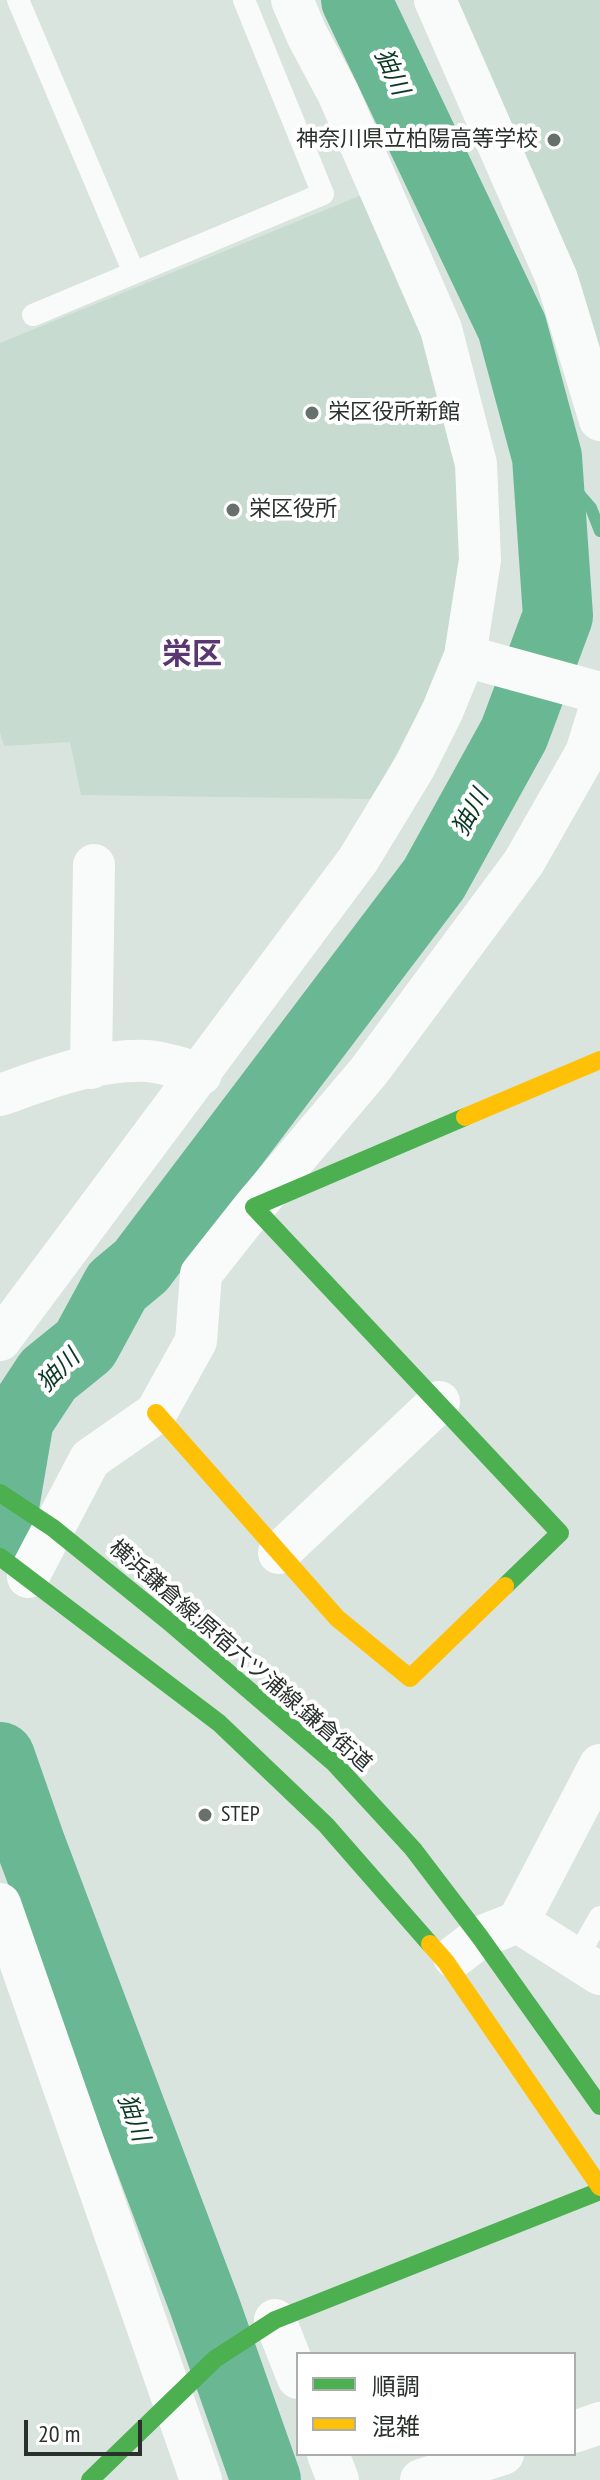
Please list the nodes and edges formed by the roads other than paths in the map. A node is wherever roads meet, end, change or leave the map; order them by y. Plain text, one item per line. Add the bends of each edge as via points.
1 (18, 0) edge
2 (244, 0) edge
3 (292, 0) edge
4 (435, 0) edge
5 (134, 273) junction
6 (33, 315) dead end
7 (600, 420) edge
8 (465, 656) junction
9 (600, 693) edge
10 (600, 708) edge
11 (94, 865) dead end
12 (600, 1060) edge
13 (91, 1068) junction
14 (201, 1074) junction
15 (0, 1095) edge
16 (254, 1207) junction
17 (0, 1340) edge
18 (439, 1402) junction
19 (156, 1413) junction
20 (0, 1493) edge
21 (52, 1527) junction
22 (279, 1553) junction
23 (14, 1567) edge
24 (600, 1765) edge
25 (0, 1904) edge
26 (600, 1917) edge
27 (518, 1922) junction
28 (480, 1937) junction
29 (446, 1962) junction
30 (588, 1966) edge
31 (600, 2106) edge
32 (600, 2189) edge
33 (269, 2324) junction
34 (296, 2374) edge
35 (179, 2392) junction
36 (600, 2423) edge
37 (576, 2431) edge
38 (329, 2456) edge
39 (497, 2456) edge
40 (90, 2480) edge
41 (201, 2480) edge
42 (338, 2480) edge
43 (421, 2480) edge

1 - 5 lane
2 - 5 lane via 323,194
3 - 8 street via 338,93 445,344 476,464 480,560
4 - 7 street via 557,279
5 - 6 lane
8 - 9 street
8 - 14 street via 415,766 358,860
10 - 16 street via 586,753 524,862 369,1071
11 - 13 street
12 - 16 street
13 - 14 street via 147,1061
13 - 15 street
14 - 17 street
16 - 18 street
16 - 19 street via 201,1274 196,1341
18 - 22 street
18 - 22 street via 560,1533 410,1678 337,1618
19 - 21 street via 90,1459
19 - 22 street
20 - 21 street, 横浜鎌倉線;原宿六ツ浦線;鎌倉街道
21 - 23 street
21 - 28 street, 横浜鎌倉線;原宿六ツ浦線;鎌倉街道 via 334,1763 413,1849
23 - 29 street via 219,1723 326,1825
24 - 27 street
25 - 35 street
26 - 30 lane
27 - 28 street
27 - 30 street
28 - 29 street
28 - 31 street, 横浜鎌倉線;原宿六ツ浦線;鎌倉街道
29 - 32 street
32 - 33 street
33 - 34 street
33 - 35 street via 215,2359
35 - 40 street
35 - 41 street
36 - 37 street
38 - 42 street
39 - 43 street

